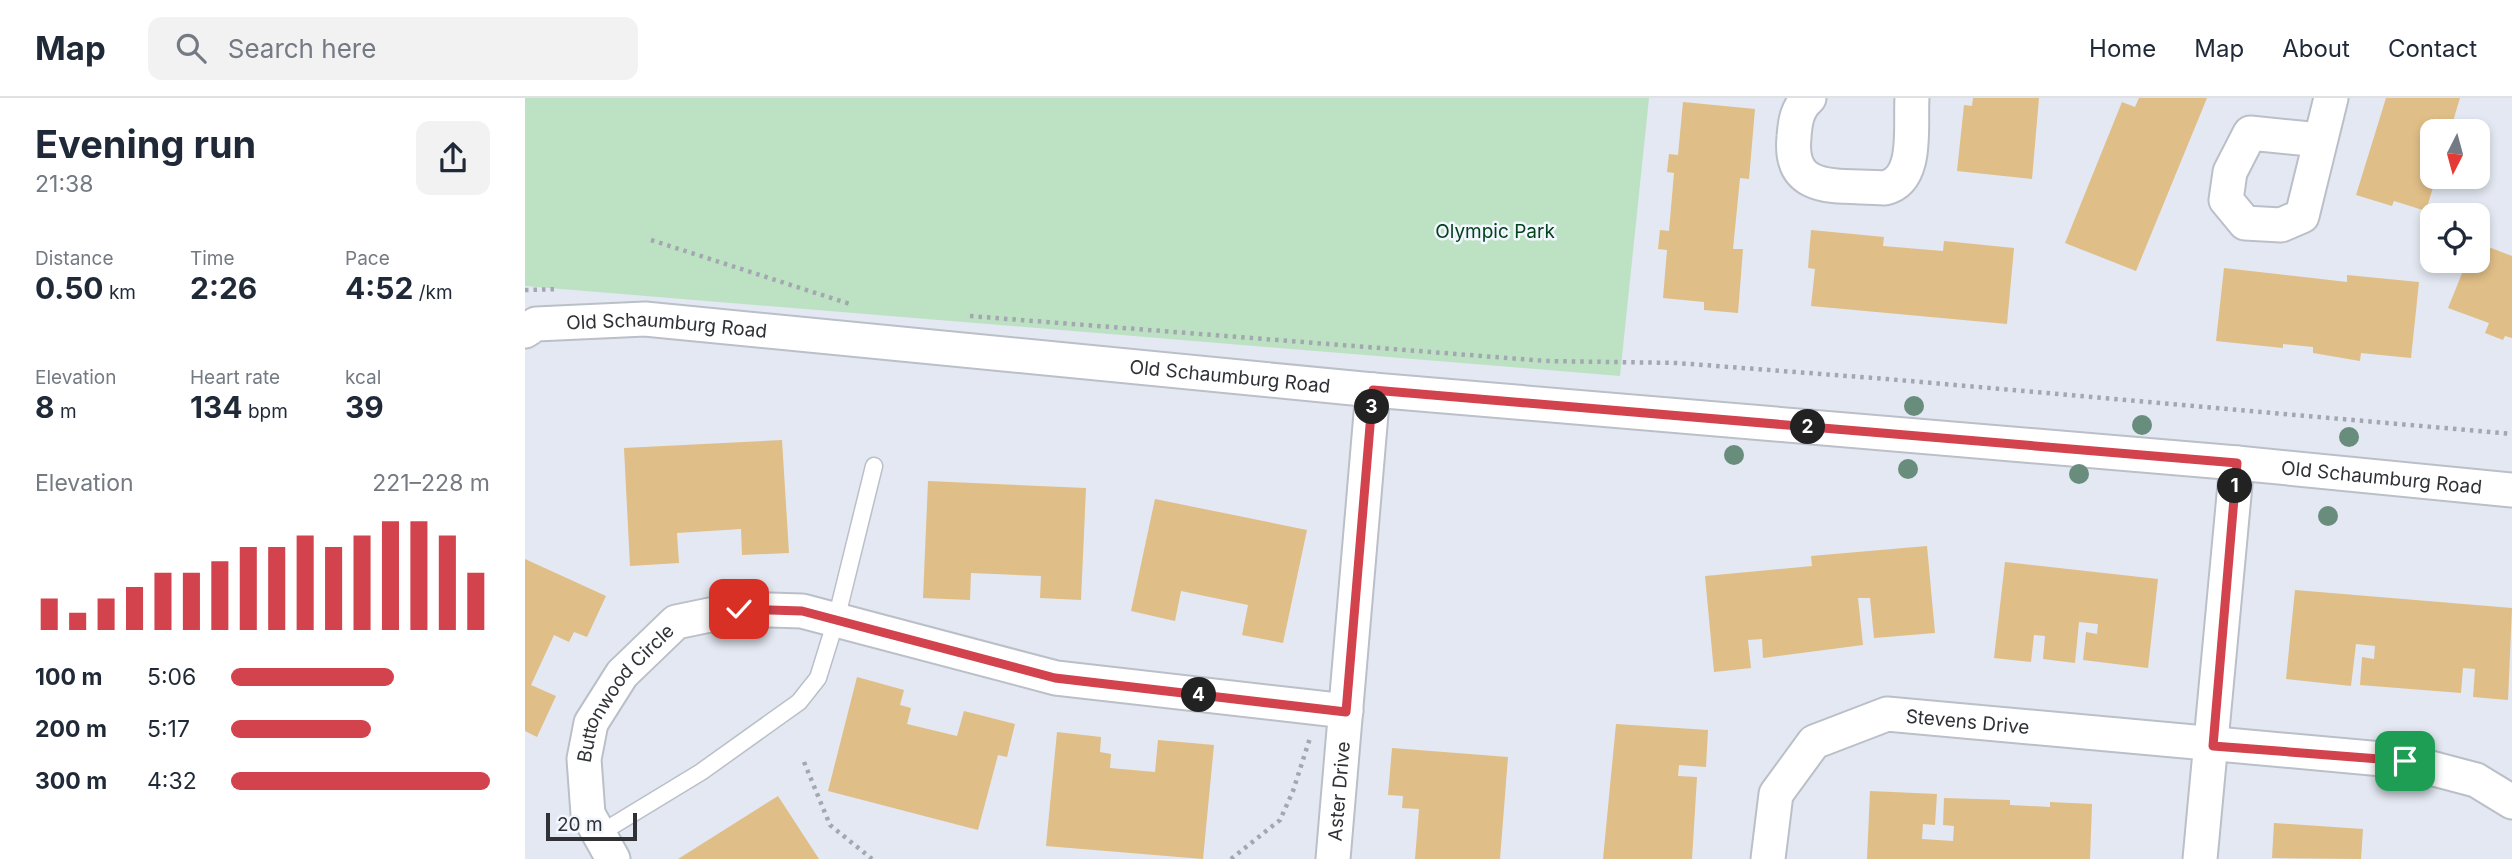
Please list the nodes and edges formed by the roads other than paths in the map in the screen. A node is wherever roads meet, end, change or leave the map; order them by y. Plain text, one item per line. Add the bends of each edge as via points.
1 (1809, 98) edge
2 (1911, 98) edge
3 (2331, 98) edge
4 (2320, 140) dead end
5 (530, 327) edge
6 (1373, 390) junction
7 (2237, 463) junction
8 (874, 466) dead end
9 (2512, 490) edge
10 (836, 620) junction
11 (1346, 712) junction
12 (2213, 746) junction
13 (2512, 802) edge
14 (606, 847) edge
15 (1333, 859) edge
16 (1768, 859) edge
17 (2200, 859) edge

1 - 2 street via 1796,117 1792,155 1798,173 1811,182 1885,188 1895,186 1908,171
3 - 4 street
5 - 6 street, Old Schaumburg Road via 645,319
6 - 7 street, Old Schaumburg Road
6 - 11 street, Aster Drive
7 - 9 street, Old Schaumburg Road
7 - 12 street
8 - 10 lane
10 - 11 street, Buttonwood Circle via 1055,678
10 - 14 lane via 818,678 799,702
10 - 14 street, Buttonwood Circle via 802,611 739,609 676,622 622,674 591,723 584,758 588,814
11 - 15 street, Aster Drive
12 - 13 street, Stevens Drive via 2405,761 2476,780
12 - 16 street, Stevens Drive via 1887,714 1814,742 1776,794
12 - 17 street

